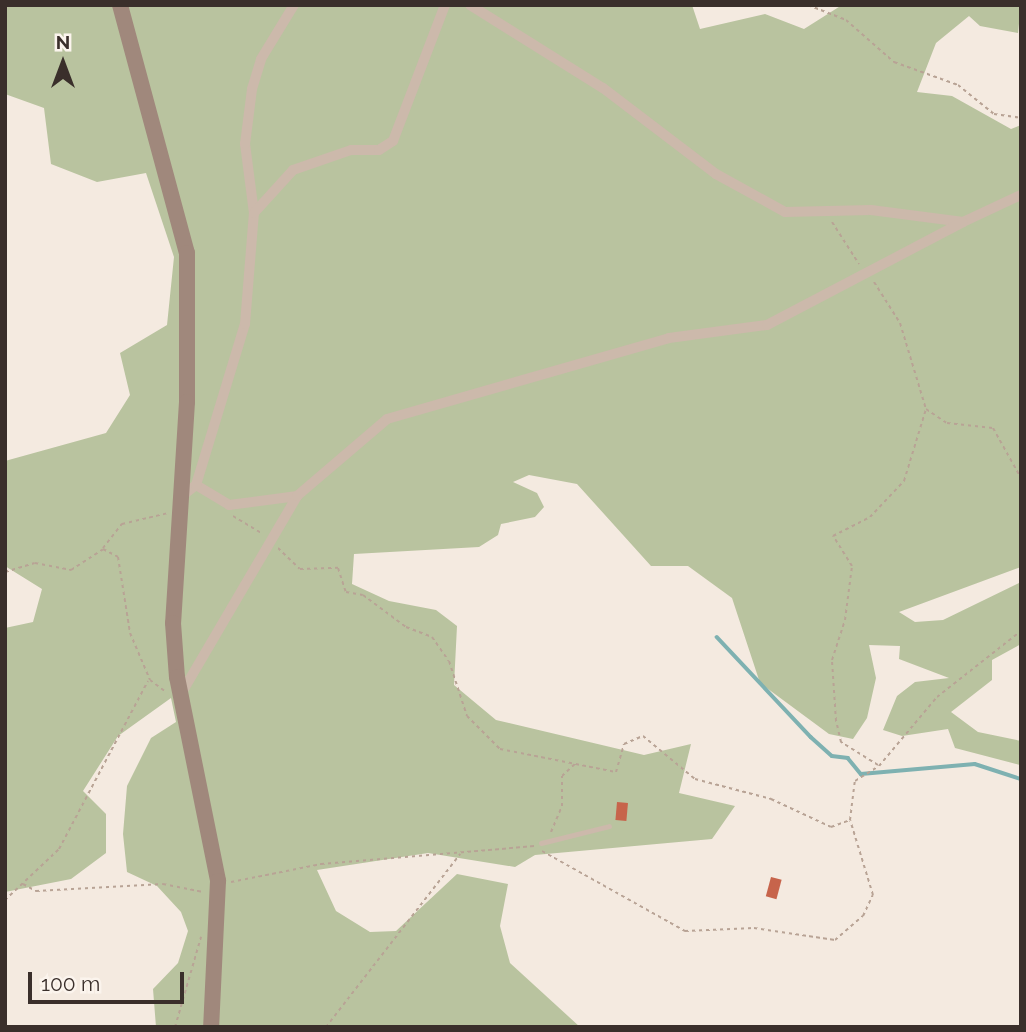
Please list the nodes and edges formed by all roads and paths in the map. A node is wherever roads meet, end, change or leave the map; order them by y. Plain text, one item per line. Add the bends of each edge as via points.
1 (120, 5) edge
2 (295, 5) edge
3 (445, 5) edge
4 (470, 5) edge
5 (808, 5) edge
6 (1021, 118) edge
7 (1021, 195) edge
8 (821, 212) junction
9 (254, 213) junction
10 (963, 222) junction
11 (868, 274) junction
12 (926, 409) junction
13 (1021, 478) edge
14 (196, 485) junction
15 (181, 496) junction
16 (297, 496) junction
17 (225, 504) junction
18 (268, 542) junction
19 (103, 549) junction
20 (5, 572) edge
21 (1021, 631) edge
22 (150, 680) junction
23 (182, 700) junction
24 (578, 762) junction
25 (879, 766) junction
26 (850, 820) junction
27 (609, 826) dead end
28 (538, 844) junction
29 (461, 852) junction
30 (218, 881) junction
31 (22, 884) junction
32 (5, 900) edge
33 (204, 929) dead end
34 (175, 1027) edge
35 (211, 1027) edge
36 (326, 1027) edge

1 - 15 street via 187,253
2 - 9 street via 261,59 252,89 245,144
3 - 9 street via 393,141 379,150 351,150 293,170
4 - 8 street via 603,88 716,174 785,212
5 - 6 path via 854,25 894,62 958,85 994,114
7 - 10 street
8 - 10 street via 871,210
8 - 11 path
9 - 14 street via 245,324
10 - 11 street
11 - 12 path via 900,323
11 - 16 street via 767,325 669,338 401,413 375,427
12 - 13 path via 947,423 993,428
12 - 25 path via 904,481 870,517 834,536 852,566 845,620 832,660 836,721 841,742
14 - 15 street
14 - 17 street
15 - 19 path via 172,511 122,524
15 - 23 street via 173,623
16 - 17 street via 277,504
16 - 18 street
17 - 18 path
18 - 23 street
18 - 24 path via 300,569 338,568 346,592 363,595 406,627 432,637 449,661 467,716 485,738 523,756
19 - 20 path via 71,570 36,563
19 - 22 path via 118,557 125,618
21 - 25 path via 917,716
22 - 23 path
22 - 31 path via 59,849
23 - 30 street
24 - 26 path via 616,772 624,744 643,736 695,779 772,799 831,827
24 - 28 path via 562,776 559,820
25 - 26 path via 855,781
26 - 28 path via 873,895 863,916 835,940 754,928 685,931
27 - 28 lane
28 - 29 path
29 - 30 path via 321,864
29 - 36 path
30 - 31 path via 214,892 137,883 36,891
30 - 35 street
31 - 32 path
33 - 34 path

